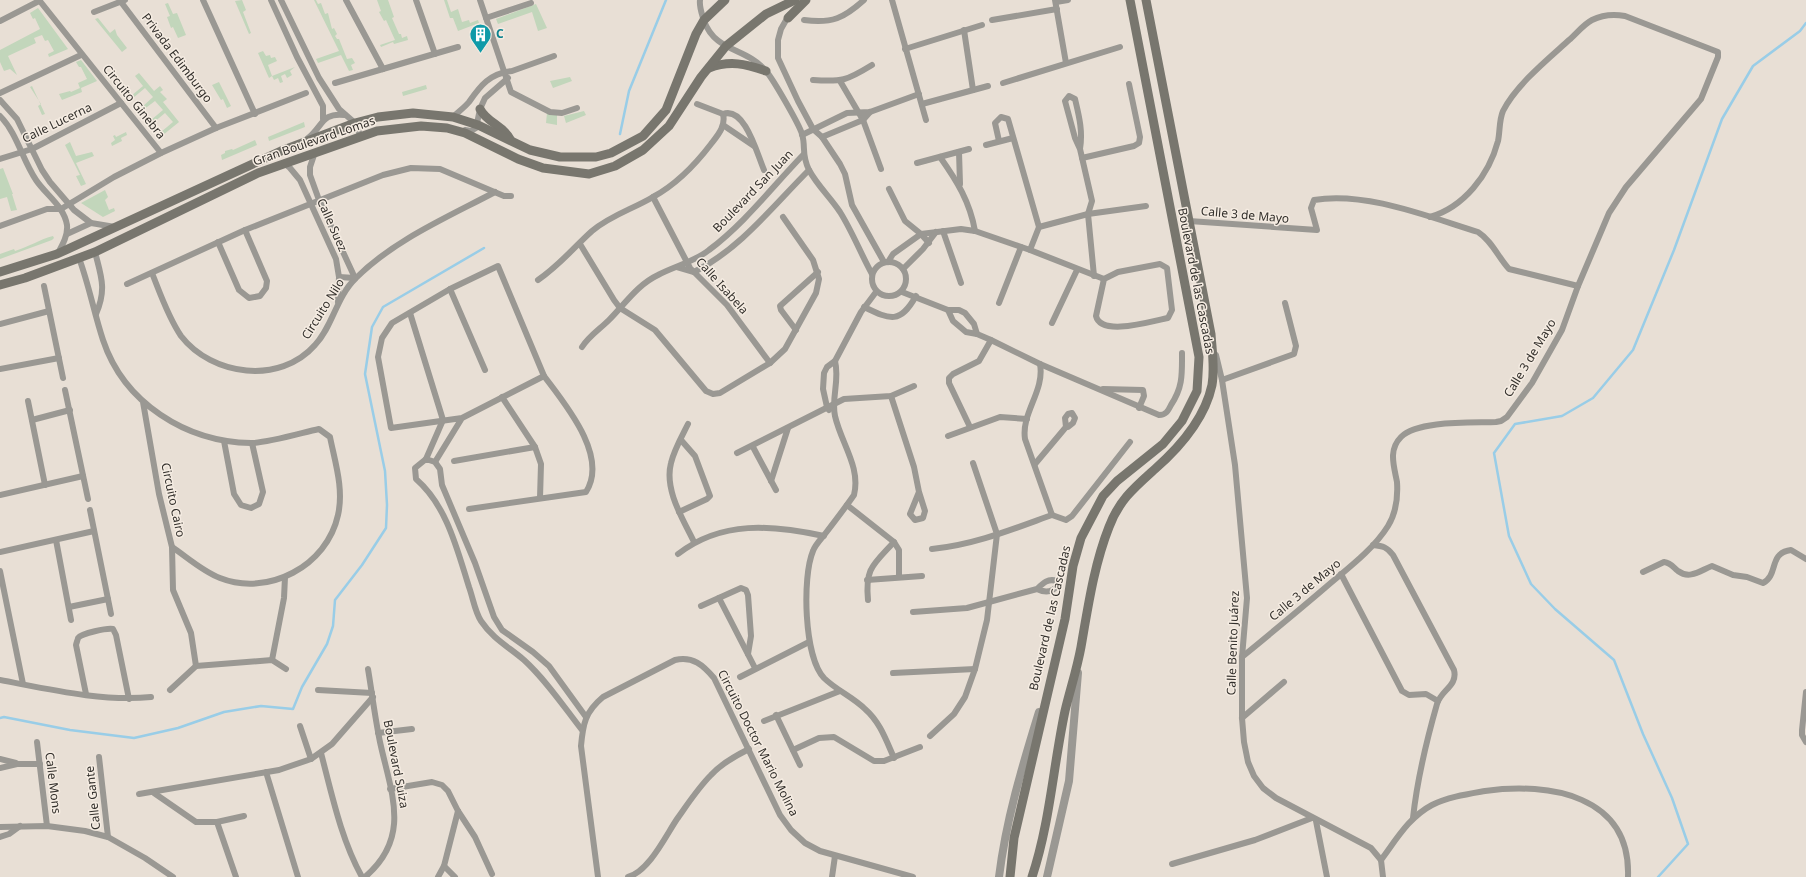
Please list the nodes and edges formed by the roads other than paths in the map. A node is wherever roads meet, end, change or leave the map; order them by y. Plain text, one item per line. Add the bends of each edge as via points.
1 (39, 0) edge
2 (203, 0) edge
3 (271, 0) edge
4 (281, 0) edge
5 (346, 0) edge
6 (416, 0) edge
7 (480, 0) edge
8 (700, 0) edge
9 (725, 0) edge
10 (796, 0) edge
11 (806, 0) edge
12 (864, 0) edge
13 (892, 0) edge
14 (1068, 0) edge
15 (1130, 0) edge
16 (1146, 0) edge
17 (123, 1) edge
18 (1056, 1) edge
19 (531, 2) dead end
20 (1057, 9) junction
21 (94, 12) dead end
22 (289, 18) junction
23 (486, 18) junction
24 (788, 18) junction
25 (704, 20) junction
26 (804, 20) dead end
27 (992, 20) dead end
28 (0, 22) edge
29 (280, 22) junction
30 (982, 24) dead end
31 (964, 30) junction
32 (726, 46) junction
33 (458, 47) dead end
34 (1120, 47) dead end
35 (905, 49) junction
36 (435, 54) junction
37 (81, 55) junction
38 (554, 56) dead end
39 (1066, 63) junction
40 (872, 65) dead end
41 (707, 68) junction
42 (383, 69) junction
43 (512, 71) junction
44 (766, 71) junction
45 (505, 72) junction
46 (506, 80) junction
47 (813, 80) dead end
48 (840, 81) junction
49 (335, 83) dead end
50 (1003, 83) dead end
51 (1129, 84) dead end
52 (988, 86) dead end
53 (973, 90) junction
54 (326, 91) junction
55 (0, 93) edge
56 (306, 93) dead end
57 (919, 94) junction
58 (318, 96) junction
59 (0, 100) edge
60 (469, 102) junction
61 (122, 103) junction
62 (697, 104) dead end
63 (922, 104) junction
64 (577, 108) dead end
65 (480, 109) junction
66 (858, 111) junction
67 (870, 112) junction
68 (255, 114) junction
69 (723, 114) junction
70 (345, 115) junction
71 (0, 116) edge
72 (453, 118) junction
73 (323, 119) junction
74 (863, 120) junction
75 (926, 120) dead end
76 (355, 123) junction
77 (478, 125) junction
78 (723, 125) junction
79 (216, 128) junction
80 (451, 129) junction
81 (813, 129) junction
82 (360, 135) junction
83 (802, 135) junction
84 (822, 137) junction
85 (1013, 138) junction
86 (510, 139) junction
87 (302, 142) junction
88 (999, 142) junction
89 (986, 145) dead end
90 (754, 146) junction
91 (32, 149) junction
92 (969, 149) dead end
93 (1080, 149) junction
94 (21, 152) junction
95 (314, 152) junction
96 (959, 152) junction
97 (161, 153) junction
98 (803, 155) junction
99 (940, 157) junction
100 (1082, 158) junction
101 (0, 159) edge
102 (284, 163) junction
103 (917, 163) dead end
104 (881, 169) dead end
105 (764, 170) dead end
106 (809, 170) junction
107 (960, 184) junction
108 (889, 189) dead end
109 (770, 190) junction
110 (495, 192) junction
111 (511, 196) dead end
112 (653, 197) junction
113 (319, 200) junction
114 (778, 200) junction
115 (68, 203) junction
116 (310, 204) junction
117 (852, 205) junction
118 (1146, 206) dead end
119 (61, 208) junction
120 (840, 212) junction
121 (1088, 214) junction
122 (783, 216) dead end
123 (1430, 217) junction
124 (133, 218) junction
125 (1189, 221) junction
126 (91, 223) junction
127 (0, 226) edge
128 (115, 227) junction
129 (1039, 227) junction
130 (245, 230) junction
131 (138, 231) junction
132 (975, 231) junction
133 (939, 232) junction
134 (67, 234) junction
135 (921, 234) junction
136 (218, 242) junction
137 (929, 243) junction
138 (580, 244) junction
139 (1021, 247) junction
140 (1030, 250) junction
141 (95, 252) junction
142 (57, 254) junction
143 (79, 258) junction
144 (886, 262) junction
145 (687, 263) junction
146 (678, 267) junction
147 (903, 269) junction
148 (1077, 270) junction
149 (0, 272) edge
150 (152, 272) junction
151 (694, 272) junction
152 (818, 272) junction
153 (872, 274) junction
154 (1094, 276) junction
155 (339, 277) junction
156 (355, 278) junction
157 (538, 280) dead end
158 (1104, 280) junction
159 (961, 283) dead end
160 (127, 284) dead end
161 (0, 285) edge
162 (44, 286) dead end
163 (1578, 286) junction
164 (450, 289) junction
165 (876, 292) junction
166 (902, 292) junction
167 (916, 296) junction
168 (999, 303) dead end
169 (1285, 303) dead end
170 (338, 304) junction
171 (864, 307) junction
172 (620, 308) junction
173 (948, 310) junction
174 (49, 311) junction
175 (410, 313) junction
176 (96, 314) junction
177 (1052, 323) dead end
178 (0, 324) edge
179 (796, 330) junction
180 (977, 334) junction
181 (1211, 334) junction
182 (991, 340) junction
183 (582, 347) dead end
184 (1182, 353) dead end
185 (59, 358) junction
186 (835, 361) junction
187 (770, 363) junction
188 (1040, 364) junction
189 (0, 369) edge
190 (485, 370) dead end
191 (544, 376) junction
192 (63, 378) dead end
193 (1222, 380) junction
194 (914, 386) dead end
195 (1099, 389) junction
196 (65, 390) dead end
197 (891, 396) junction
198 (502, 397) junction
199 (28, 401) dead end
200 (143, 402) junction
201 (835, 403) junction
202 (827, 407) junction
203 (1139, 408) junction
204 (70, 410) junction
205 (835, 415) junction
206 (462, 418) junction
207 (1027, 418) junction
208 (32, 420) junction
209 (443, 420) junction
210 (688, 424) dead end
211 (970, 427) junction
212 (1066, 427) dead end
213 (788, 428) junction
214 (948, 436) dead end
215 (681, 440) junction
216 (224, 441) junction
217 (1130, 442) dead end
218 (252, 443) junction
219 (535, 447) junction
220 (753, 447) junction
221 (737, 454) dead end
222 (426, 459) junction
223 (454, 461) dead end
224 (435, 462) junction
225 (973, 463) dead end
226 (1035, 464) junction
227 (83, 476) junction
228 (772, 481) junction
229 (45, 485) junction
230 (776, 490) dead end
231 (919, 492) dead end
232 (0, 495) edge
233 (540, 498) junction
234 (88, 499) dead end
235 (847, 505) junction
236 (470, 509) dead end
237 (90, 510) dead end
238 (679, 512) junction
239 (1052, 515) junction
240 (94, 531) junction
241 (997, 534) junction
242 (824, 536) junction
243 (56, 540) junction
244 (694, 542) junction
245 (894, 542) junction
246 (1373, 545) junction
247 (172, 547) junction
248 (932, 549) dead end
249 (0, 552) edge
250 (678, 554) dead end
251 (1806, 559) edge
252 (475, 563) junction
253 (463, 567) junction
254 (0, 571) edge
255 (1643, 572) dead end
256 (1341, 574) junction
257 (922, 576) dead end
258 (285, 577) junction
259 (899, 577) junction
260 (867, 580) junction
261 (1037, 589) dead end
262 (719, 598) junction
263 (108, 599) junction
264 (868, 600) dead end
265 (988, 602) junction
266 (701, 606) dead end
267 (69, 607) junction
268 (913, 612) dead end
269 (111, 614) dead end
270 (72, 620) dead end
271 (809, 642) junction
272 (748, 654) junction
273 (1079, 657) junction
274 (1242, 657) junction
275 (272, 660) junction
276 (196, 666) junction
277 (755, 668) junction
278 (286, 669) dead end
279 (368, 669) dead end
280 (975, 669) junction
281 (893, 673) dead end
282 (740, 677) dead end
283 (0, 680) edge
284 (1284, 682) dead end
285 (1049, 683) junction
286 (23, 684) junction
287 (170, 690) dead end
288 (318, 690) dead end
289 (840, 691) junction
290 (1806, 692) edge
291 (86, 694) junction
292 (372, 695) junction
293 (571, 696) junction
294 (151, 697) dead end
295 (129, 699) junction
296 (1438, 702) junction
297 (561, 703) junction
298 (776, 716) junction
299 (586, 717) junction
300 (1242, 718) junction
301 (764, 720) dead end
302 (300, 726) dead end
303 (412, 729) dead end
304 (582, 730) junction
305 (378, 733) junction
306 (930, 736) dead end
307 (37, 742) dead end
308 (1806, 742) edge
309 (920, 747) dead end
310 (748, 749) junction
311 (793, 750) junction
312 (321, 753) junction
313 (99, 757) dead end
314 (894, 758) junction
315 (0, 759) edge
316 (311, 759) junction
317 (17, 764) junction
318 (40, 764) junction
319 (800, 765) dead end
320 (0, 768) edge
321 (266, 772) junction
322 (390, 789) junction
323 (154, 793) junction
324 (139, 794) dead end
325 (458, 811) junction
326 (244, 816) dead end
327 (1413, 818) junction
328 (1314, 820) junction
329 (217, 822) junction
330 (20, 826) junction
331 (47, 826) junction
332 (0, 827) edge
333 (0, 837) edge
334 (108, 837) junction
335 (835, 856) junction
336 (1381, 860) junction
337 (1172, 864) dead end
338 (444, 866) junction
339 (492, 874) dead end
340 (173, 877) edge
341 (236, 877) edge
342 (298, 877) edge
343 (363, 877) edge
344 (438, 877) edge
345 (454, 877) edge
346 (598, 877) edge
347 (628, 877) edge
348 (832, 877) edge
349 (913, 877) edge
350 (999, 877) edge
351 (1010, 877) edge
352 (1032, 877) edge
353 (1047, 877) edge
354 (1327, 877) edge
355 (1383, 877) edge
356 (1628, 877) edge

1 - 28 street
1 - 37 street, Circuito Ginebra
2 - 68 street
3 - 29 street
4 - 22 street
5 - 42 street
6 - 36 street
7 - 23 street
8 - 25 street
9 - 25 main road, Gran Boulevard Lomas
10 - 24 street
10 - 32 main road, Gran Boulevard Lomas via 766,14
11 - 24 main road
12 - 26 street via 840,18 827,22
13 - 35 street
14 - 18 street
15 - 285 main road, Boulevard de las Cascadas via 1199,357 1199,376 1191,406 1173,434 1117,481 1104,496 1081,538
16 - 125 main road, Boulevard de las Cascadas
17 - 21 street, Privada Edimburgo
17 - 79 street, Privada Edimburgo
18 - 20 street
19 - 23 street
20 - 27 street
20 - 39 street
22 - 29 street
22 - 54 street
23 - 45 street
24 - 81 street via 778,40 778,58
25 - 32 street via 712,36
25 - 86 main road, Gran Boulevard Lomas via 666,110 643,136 632,143 596,157 571,158 548,156
29 - 58 street
30 - 31 street
31 - 35 street
31 - 53 street
32 - 41 main road, Gran Boulevard Lomas
32 - 44 street via 747,55
33 - 36 street
34 - 39 street
35 - 57 street
36 - 42 street
37 - 55 street
37 - 61 street, Circuito Ginebra
38 - 43 street
39 - 50 street
40 - 48 street
41 - 44 main road via 737,63
41 - 80 main road, Gran Boulevard Lomas via 669,126 653,142 630,159 588,174 543,168
42 - 49 street
43 - 45 street
43 - 46 street
44 - 83 street
45 - 46 street
45 - 60 street via 478,88
46 - 64 street via 511,92 545,110 562,113
46 - 65 street via 485,98
47 - 48 street
48 - 66 street
51 - 100 street via 1139,143
52 - 53 street
53 - 63 street
54 - 58 street
54 - 70 street
56 - 68 street
57 - 63 street
57 - 67 street
58 - 73 street via 323,106
59 - 91 street via 17,118
60 - 65 street
60 - 72 street
61 - 91 street, Calle Lucerna
61 - 97 street, Circuito Ginebra
62 - 69 street
63 - 75 street
65 - 77 street
65 - 86 main road via 488,120 507,132
66 - 67 street
66 - 74 street
66 - 81 street via 847,113
67 - 74 street
68 - 79 street
69 - 78 street
69 - 90 street via 736,114 747,129
70 - 73 street
70 - 76 street
71 - 94 street
72 - 76 main road, Gran Boulevard Lomas via 413,113 378,117
72 - 77 main road, Gran Boulevard Lomas
73 - 87 street via 315,133
74 - 84 street
74 - 104 street
76 - 82 street
76 - 87 main road, Gran Boulevard Lomas
77 - 80 street via 471,131
77 - 86 main road, Gran Boulevard Lomas
78 - 90 street
78 - 112 street via 697,162 671,186
79 - 97 street
80 - 82 main road, Gran Boulevard Lomas via 405,126
81 - 83 street
81 - 84 street
82 - 95 main road, Gran Boulevard Lomas
83 - 98 street
84 - 117 street via 845,174
85 - 88 street
85 - 88 street via 1008,119 1001,117 995,123
85 - 129 street
87 - 124 main road, Gran Boulevard Lomas
88 - 89 street
90 - 105 street
91 - 94 street, Calle Lucerna
91 - 115 street via 50,182
92 - 96 street
93 - 93 street via 1081,125 1075,99 1069,96 1065,101
93 - 100 street
94 - 101 street, Calle Lucerna
94 - 119 street via 35,180
95 - 102 main road, Gran Boulevard Lomas
95 - 113 street, Calle Suez via 310,175
96 - 99 street
96 - 107 street
97 - 115 street, Circuito Ginebra
98 - 106 street
98 - 109 street, Boulevard San Juan
99 - 103 street
99 - 107 street
100 - 121 street via 1092,201
102 - 116 street, Calle Suez via 300,180
102 - 131 main road, Gran Boulevard Lomas
106 - 114 street, Boulevard San Juan
106 - 120 street
107 - 132 street via 972,211
108 - 135 street via 905,221
109 - 114 street
109 - 145 street, Boulevard San Juan via 735,229 708,251
110 - 111 street
110 - 113 street via 440,169 411,168 383,175
110 - 156 street, Circuito Nilo via 397,246
112 - 138 street via 613,215
112 - 145 street, Calle Isabela
113 - 116 street
113 - 156 street, Calle Suez
114 - 151 street, Boulevard San Juan via 752,229 706,266
115 - 119 street, Circuito Ginebra
115 - 126 street
116 - 130 street
116 - 155 street, Calle Suez via 336,259
117 - 120 street
117 - 144 street
118 - 121 street
119 - 127 street, Circuito Ginebra via 46,209
119 - 134 street
120 - 153 street
121 - 129 street
121 - 154 street
122 - 152 street via 813,260
123 - 125 street, Calle 3 de Mayo via 1379,202 1323,199 1314,200 1311,204 1316,230
123 - 163 street, Calle 3 de Mayo via 1478,232 1484,236 1509,269
123 - 163 street via 1450,210 1461,202 1485,173 1493,158 1502,113 1509,101 1549,58 1592,20 1614,14 1625,16 1718,52 1701,99 1626,187 1609,213
124 - 128 main road, Gran Boulevard Lomas
124 - 131 main road
125 - 181 main road, Boulevard de las Cascadas
126 - 128 street
126 - 134 street
128 - 142 main road, Gran Boulevard Lomas
129 - 140 street
130 - 136 street
130 - 136 street via 267,281 266,288 260,296 250,298 240,290
131 - 141 main road, Gran Boulevard Lomas
132 - 133 street via 961,229
132 - 139 street
133 - 135 street
133 - 137 street
133 - 159 street
134 - 142 street
135 - 137 street
135 - 144 street
136 - 150 street
137 - 147 street
138 - 157 street
138 - 172 street
139 - 140 street
139 - 168 street
140 - 148 street
141 - 143 main road, Gran Boulevard Lomas
141 - 176 street via 104,294
142 - 149 main road, Gran Boulevard Lomas
143 - 161 main road, Gran Boulevard Lomas
143 - 176 street, Circuito Cairo
144 - 147 street via 894,263
144 - 153 street via 874,269
145 - 146 street, Boulevard San Juan
145 - 151 street, Calle Isabela
146 - 151 street
146 - 172 street, Boulevard San Juan via 643,284
147 - 166 street via 906,285
148 - 154 street
148 - 177 street
150 - 160 street
150 - 170 street, Circuito Nilo via 172,322 182,336 205,357 233,369 264,371 280,367 306,354 319,340
151 - 187 street, Calle Isabela via 715,290
152 - 179 street via 816,293
152 - 179 street via 780,306
153 - 165 street via 872,284
154 - 158 street
155 - 156 street
155 - 170 street, Calle Suez
156 - 170 street, Circuito Nilo
158 - 158 street via 1096,316 1100,324 1121,327 1168,318 1171,314 1167,268 1164,265 1118,272
162 - 174 street
163 - 246 street, Calle 3 de Mayo via 1562,330 1532,383 1507,418 1501,421 1442,424 1416,429 1403,435 1396,443 1393,462 1397,483 1394,512 1388,526
164 - 175 street
164 - 190 street
164 - 191 street via 498,266
165 - 166 street via 884,297 894,297
165 - 171 street
166 - 167 street
167 - 171 street via 902,316 879,314
167 - 173 street
169 - 193 street via 1296,346 1294,354
171 - 186 street
172 - 183 street, Boulevard San Juan
172 - 187 street via 655,330 706,391 713,394 720,393
173 - 180 street via 959,328
173 - 180 street via 954,309 965,313 974,324
174 - 178 street
174 - 185 street
175 - 209 street
175 - 209 street via 392,323 382,338 378,357 391,428
176 - 200 street, Circuito Cairo via 111,359
179 - 187 street via 785,350
180 - 182 street
181 - 193 street, Calle Benito Juárez
181 - 273 main road, Boulevard de las Cascadas via 1212,385 1202,409 1179,447 1126,496 1109,526 1093,579
182 - 188 street
182 - 211 street via 979,361 952,374 949,378 949,384
184 - 203 street via 1181,386 1167,412 1159,415
185 - 189 street
185 - 192 street
186 - 201 street
186 - 202 street via 827,367 822,380
188 - 195 street
188 - 207 street via 1040,385
191 - 198 street
191 - 233 street via 575,418 586,440 591,464 590,484 586,492
193 - 274 street, Calle Benito Juárez via 1235,465 1247,598
194 - 197 street
195 - 203 street
195 - 203 street via 1140,389 1144,393
196 - 204 street
197 - 201 street
197 - 231 street via 914,467
198 - 206 street
198 - 219 street
199 - 208 street
200 - 216 street, Circuito Cairo via 182,428
200 - 247 street, Circuito Cairo via 159,494
201 - 202 street
201 - 205 street
202 - 205 street
202 - 213 street
204 - 208 street
204 - 227 street
205 - 235 street via 856,472 854,495
206 - 209 street
206 - 224 street
207 - 211 street via 1006,416
207 - 226 street via 1024,434
208 - 229 street
209 - 222 street
210 - 215 street
211 - 214 street
212 - 226 street
213 - 220 street
213 - 228 street
215 - 238 street via 671,463 669,476
215 - 238 street via 695,456 710,496
216 - 218 street, Circuito Cairo
216 - 218 street via 234,494 241,505 251,508 259,504 263,492
217 - 239 street via 1072,516 1066,520
218 - 258 street, Circuito Cairo via 319,429 330,437 340,497 333,531 316,556
219 - 223 street
219 - 233 street via 541,464
220 - 221 street
220 - 228 street
222 - 224 street
222 - 253 street via 415,468 416,479 440,507
224 - 252 street via 440,469 442,485
225 - 241 street
226 - 239 street
227 - 229 street
227 - 234 street
228 - 230 street
229 - 232 street
233 - 236 street
235 - 242 street
235 - 245 street
237 - 240 street
238 - 244 street
239 - 241 street
240 - 243 street
240 - 263 street
241 - 248 street via 954,547
241 - 265 street
242 - 244 street via 778,527 757,526 737,528
242 - 271 street via 813,550 808,568
243 - 249 street
243 - 267 street
244 - 250 street
245 - 259 street via 899,550
245 - 260 street via 873,565
246 - 256 street, Calle 3 de Mayo
246 - 296 street via 1388,549 1393,555 1454,670 1454,682
247 - 258 street, Circuito Cairo via 208,572 233,582 266,583
247 - 276 street via 173,590 191,633
251 - 255 street via 1791,550 1780,554 1766,581 1759,583 1712,566 1695,574 1684,574 1664,562
252 - 253 street
252 - 293 street via 494,617 502,630 549,666
253 - 297 street via 480,619 488,632 524,660
254 - 286 street
256 - 274 street, Calle 3 de Mayo
256 - 296 street via 1402,691 1409,696 1426,694
257 - 259 street
258 - 275 street via 284,598
259 - 260 street
260 - 264 street
261 - 265 street
262 - 266 street
262 - 272 street
262 - 272 street via 741,588 746,590 752,636
263 - 267 street
263 - 269 street
265 - 268 street via 967,608
265 - 280 street via 987,620
267 - 270 street
271 - 277 street
271 - 289 street via 816,668
272 - 277 street
273 - 352 main road via 1065,711 1044,838
273 - 353 street, Boulevard de las Cascadas via 1069,781
274 - 300 street, Calle Benito Juárez
275 - 276 street
275 - 278 street
276 - 287 street
277 - 282 street
279 - 292 street, Boulevard Suiza
280 - 281 street
280 - 306 street via 965,697 954,714
283 - 286 street
284 - 300 street
285 - 350 street, Boulevard de las Cascadas via 1017,783 1002,850
285 - 351 main road via 1014,838
286 - 291 street
288 - 292 street
289 - 298 street
289 - 314 street via 864,708 878,723
290 - 308 street via 1802,735
291 - 295 street
291 - 295 street via 76,644 78,638 113,629
292 - 305 street, Boulevard Suiza
292 - 312 street via 340,736
293 - 297 street
293 - 299 street
294 - 295 street
296 - 327 street via 1415,799
297 - 304 street
298 - 301 street
298 - 311 street
299 - 304 street, Circuito Doctor Mario Molina
299 - 310 street, Circuito Doctor Mario Molina via 593,705 611,692 684,658 700,664 714,678
300 - 328 street, Calle Benito Juárez via 1248,762 1254,776 1276,798
302 - 316 street
303 - 305 street
304 - 346 street, Circuito Doctor Mario Molina via 581,746
305 - 322 street, Boulevard Suiza
307 - 318 street, Calle Mons
309 - 314 street
310 - 335 street, Circuito Doctor Mario Molina via 780,815 791,830 812,848
310 - 347 street via 719,767 710,776 646,865 638,873
311 - 314 street via 819,738 834,738 874,761
311 - 319 street
312 - 316 street
312 - 343 street via 345,839
313 - 334 street, Calle Gante
315 - 317 street
316 - 321 street
317 - 318 street
317 - 320 street
318 - 331 street, Calle Mons
321 - 323 street
321 - 342 street
322 - 325 street via 432,782 448,792
322 - 343 street, Boulevard Suiza via 395,806 393,836 384,857
323 - 324 street
323 - 329 street via 196,822
325 - 338 street
325 - 339 street via 475,837
326 - 329 street
327 - 336 street
327 - 356 street via 1432,805 1472,793 1502,789 1551,790 1573,796 1594,806 1609,818 1620,834 1627,855
328 - 336 street, Calle Benito Juárez via 1371,848
328 - 337 street
328 - 354 street
329 - 341 street
330 - 331 street
330 - 332 street
330 - 333 street
331 - 334 street
334 - 340 street
335 - 348 street
335 - 349 street, Circuito Doctor Mario Molina
336 - 355 street
338 - 344 street
338 - 345 street

